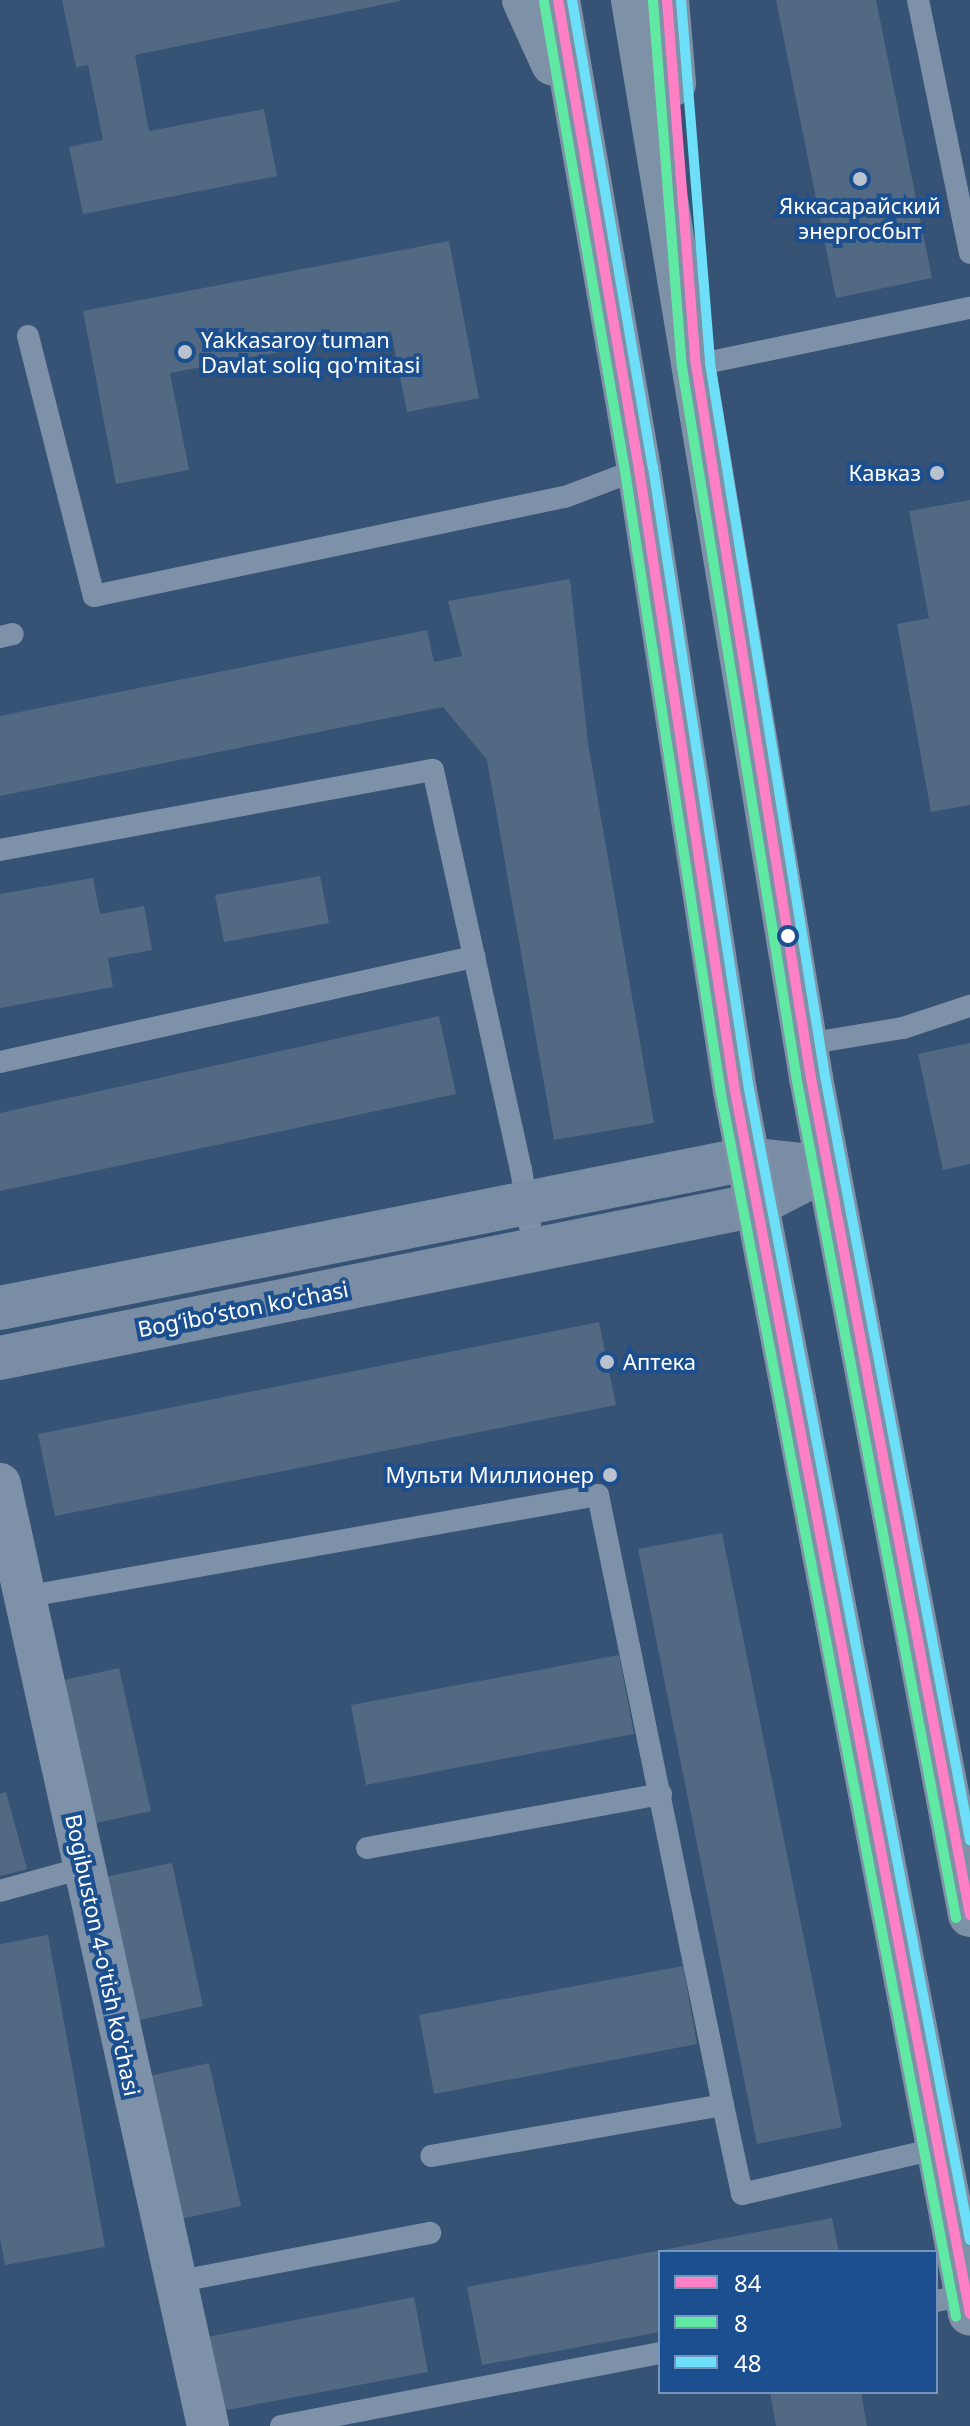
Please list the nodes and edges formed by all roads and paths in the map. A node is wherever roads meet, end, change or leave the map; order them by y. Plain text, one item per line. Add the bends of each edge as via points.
1 (524, 0) edge
2 (558, 0) edge
3 (633, 0) edge
4 (667, 0) edge
5 (918, 0) edge
6 (588, 165) junction
7 (970, 253) edge
8 (970, 308) edge
9 (28, 336) dead end
10 (696, 365) junction
11 (639, 469) junction
12 (0, 850) edge
13 (475, 957) junction
14 (970, 1006) edge
15 (806, 1044) junction
16 (0, 1062) edge
17 (747, 1159) junction
18 (828, 1168) junction
19 (526, 1203) junction
20 (756, 1205) junction
21 (534, 1251) junction
22 (0, 1308) edge
23 (0, 1358) edge
24 (0, 1484) edge
25 (24, 1597) junction
26 (661, 1794) junction
27 (367, 1848) dead end
28 (83, 1868) junction
29 (0, 1891) edge
30 (970, 1915) edge
31 (723, 2105) junction
32 (935, 2149) junction
33 (431, 2156) dead end
34 (430, 2233) dead end
35 (175, 2282) junction
36 (957, 2304) edge
37 (658, 2353) edge
38 (208, 2426) edge
39 (281, 2426) edge

1 - 6 highway
2 - 6 highway
3 - 10 highway
4 - 10 highway
5 - 7 lane
6 - 11 highway
8 - 10 lane
9 - 11 lane via 94,596 565,497
10 - 15 highway
11 - 17 highway
12 - 13 lane via 433,770
13 - 16 lane
13 - 19 lane
14 - 15 lane via 903,1028
15 - 18 highway
17 - 18 street
17 - 19 street
17 - 20 highway
18 - 20 street, Bogʻiboʻston koʻchasi
18 - 30 highway
19 - 21 lane
19 - 22 street
20 - 21 street, Bogʻiboʻston koʻchasi
20 - 32 highway
21 - 23 street, Bogʻiboʻston koʻchasi
24 - 25 street, Bogibuston 4-o'tish ko'chasi
25 - 26 lane via 598,1495
25 - 28 street, Bogibuston 4-o'tish ko'chasi
26 - 27 lane
26 - 31 lane
28 - 29 lane
28 - 35 street, Bogibuston 4-o'tish ko'chasi
31 - 32 lane via 742,2194
31 - 33 lane
32 - 36 highway
34 - 35 lane
35 - 38 street, Bogibuston 4-o'tish ko'chasi
37 - 39 lane

